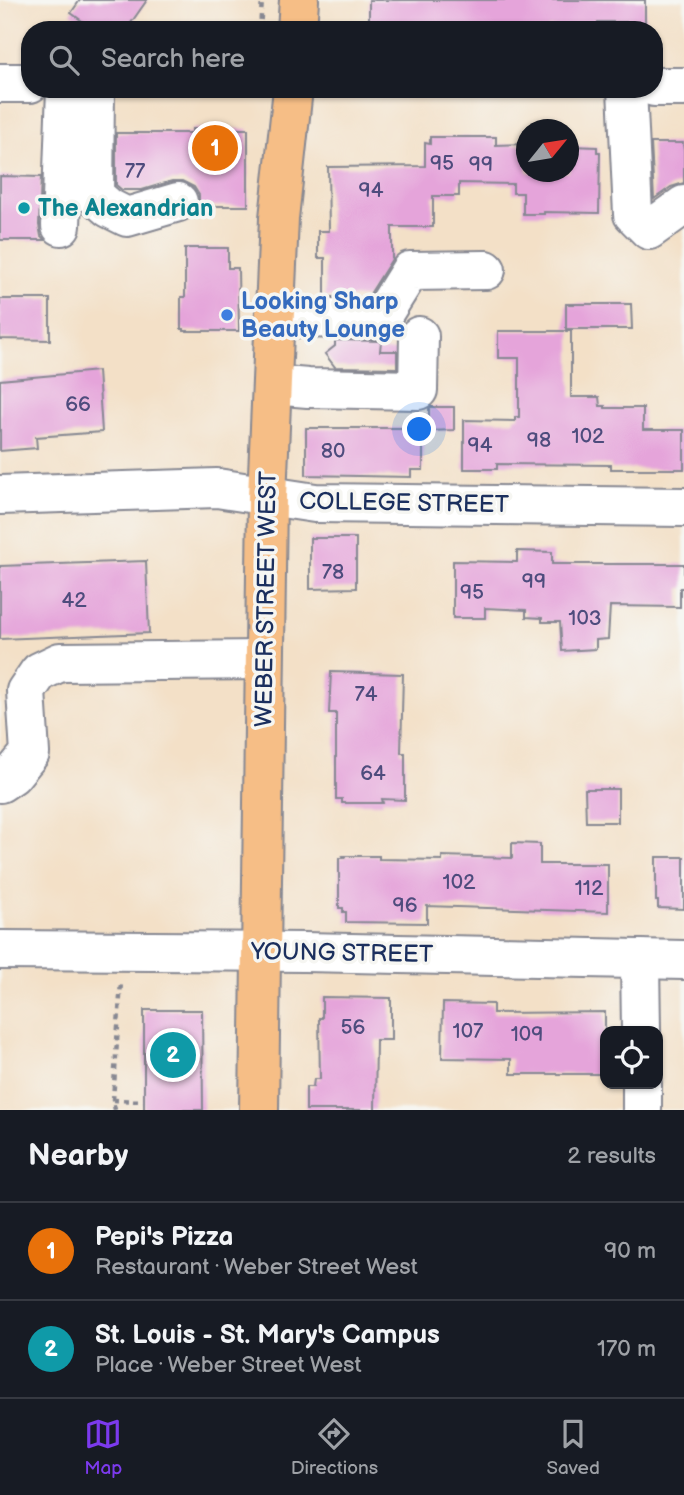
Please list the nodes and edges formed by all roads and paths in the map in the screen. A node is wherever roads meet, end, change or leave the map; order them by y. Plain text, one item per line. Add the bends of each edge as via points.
1 (262, 0) edge
2 (299, 0) edge
3 (261, 21) edge
4 (298, 21) edge
5 (0, 83) edge
6 (21, 83) edge
7 (663, 87) edge
8 (684, 87) edge
9 (65, 98) edge
10 (95, 98) edge
11 (292, 98) edge
12 (627, 98) edge
13 (178, 201) dead end
14 (684, 205) edge
15 (61, 226) dead end
16 (486, 270) dead end
17 (275, 318) junction
18 (419, 336) dead end
19 (272, 385) junction
20 (0, 495) edge
21 (267, 497) junction
22 (684, 508) edge
23 (264, 660) junction
24 (0, 783) edge
25 (0, 950) edge
26 (260, 952) junction
27 (640, 959) junction
28 (684, 960) edge
29 (121, 975) dead end
30 (641, 1026) edge
31 (642, 1089) edge
32 (113, 1100) junction
33 (144, 1101) dead end
34 (114, 1110) edge
35 (259, 1110) edge
36 (642, 1110) edge

1 - 3 path
2 - 4 main road
5 - 6 street
7 - 8 street
9 - 15 street
10 - 13 street via 94,195 127,217
11 - 17 main road, WEBER STREET WEST via 279,218
12 - 14 street via 633,214 649,230
16 - 17 street via 410,271 380,319
17 - 19 main road, WEBER STREET WEST
18 - 19 street via 418,390
19 - 21 main road, WEBER STREET WEST
20 - 21 street, COLLEGE STREET via 217,488
21 - 22 street, COLLEGE STREET via 314,503
21 - 23 main road, WEBER STREET WEST
23 - 24 street via 60,662 39,672 26,691 30,753
23 - 26 main road, WEBER STREET WEST
25 - 26 street, YOUNG STREET
26 - 27 street, YOUNG STREET
26 - 35 main road, WEBER STREET WEST
27 - 28 street, YOUNG STREET
27 - 30 street
29 - 32 path
31 - 36 street
32 - 33 path
32 - 34 path

